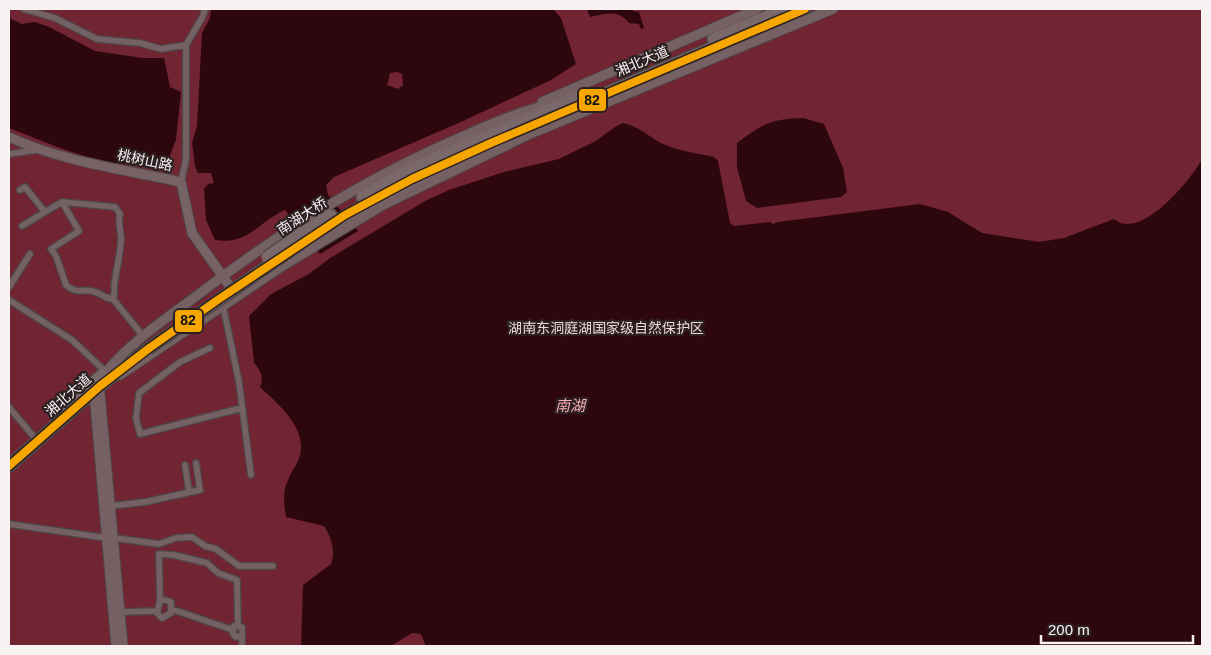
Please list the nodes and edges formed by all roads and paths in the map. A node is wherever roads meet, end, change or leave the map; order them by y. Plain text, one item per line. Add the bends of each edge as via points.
1 (24, 9) edge
2 (205, 9) edge
3 (757, 9) edge
4 (784, 9) edge
5 (805, 9) edge
6 (833, 9) edge
7 (186, 46) junction
8 (568, 96) junction
9 (562, 116) junction
10 (533, 120) junction
11 (9, 137) edge
12 (489, 139) junction
13 (36, 150) junction
14 (9, 154) edge
15 (181, 182) junction
16 (20, 190) dead end
17 (62, 202) junction
18 (45, 212) junction
19 (22, 226) dead end
20 (30, 254) dead end
21 (223, 275) junction
22 (9, 287) edge
23 (208, 287) junction
24 (237, 296) junction
25 (113, 298) junction
26 (9, 300) edge
27 (223, 306) junction
28 (145, 343) junction
29 (210, 348) dead end
30 (97, 383) junction
31 (9, 407) edge
32 (242, 408) junction
33 (33, 436) junction
34 (9, 456) edge
35 (196, 463) dead end
36 (185, 465) dead end
37 (9, 466) edge
38 (251, 475) dead end
39 (189, 492) junction
40 (112, 506) junction
41 (9, 524) edge
42 (111, 538) junction
43 (274, 566) dead end
44 (160, 601) junction
45 (171, 609) junction
46 (157, 611) junction
47 (120, 612) junction
48 (238, 625) junction
49 (233, 630) junction
50 (241, 636) junction
51 (116, 646) edge
52 (123, 646) edge
53 (242, 646) edge

1 - 7 street via 55,18 97,39 140,43 161,49
2 - 7 street
3 - 8 main road
4 - 8 highway, 湘北大道
5 - 9 highway, 湘北大道
6 - 9 main road
7 - 15 street via 186,160
8 - 10 highway, 湘北大道
8 - 10 main road via 549,105
9 - 10 highway, 湘北大道
9 - 10 main road via 549,122
10 - 12 highway, 湘北大道
10 - 12 main road
11 - 13 street, 桃树山路
12 - 21 main road via 423,154 336,200
12 - 24 main road
12 - 28 highway, 南湖大桥, bridge via 410,170 333,214 296,236
13 - 14 street
13 - 15 street, 桃树山路
15 - 21 street, 桃树山路 via 192,232
16 - 18 street via 25,187
17 - 18 street
17 - 25 street via 106,205 115,207 120,214 120,262
17 - 25 street via 79,231 51,249 66,284 81,293 93,290 108,299
18 - 19 street
20 - 22 street
21 - 23 main road
21 - 24 street, 桃树山路
23 - 27 main road via 218,287 223,291
23 - 28 main road
24 - 27 main road
25 - 28 street
26 - 30 street via 72,340
27 - 30 main road via 131,370
27 - 32 street
28 - 30 highway, 湘北大道
29 - 32 street via 180,362 139,393 136,418 140,434
30 - 33 highway, 湘北大道
30 - 37 highway, 湘北大道
30 - 40 main road
30 - 42 main road
31 - 33 street
32 - 38 street
33 - 34 highway, 湘北大道
35 - 39 street via 200,490
36 - 39 street
39 - 40 street
40 - 42 main road
41 - 42 street
42 - 43 street via 159,544 192,537 239,566
42 - 47 main road
42 - 51 main road
44 - 45 street via 171,602
44 - 46 street
44 - 48 street via 159,554 207,563 218,573 237,580
45 - 46 street via 171,614 162,618
45 - 49 street
46 - 47 street
47 - 52 main road
48 - 49 street
48 - 50 street via 242,627
49 - 50 street via 236,637
50 - 53 street

